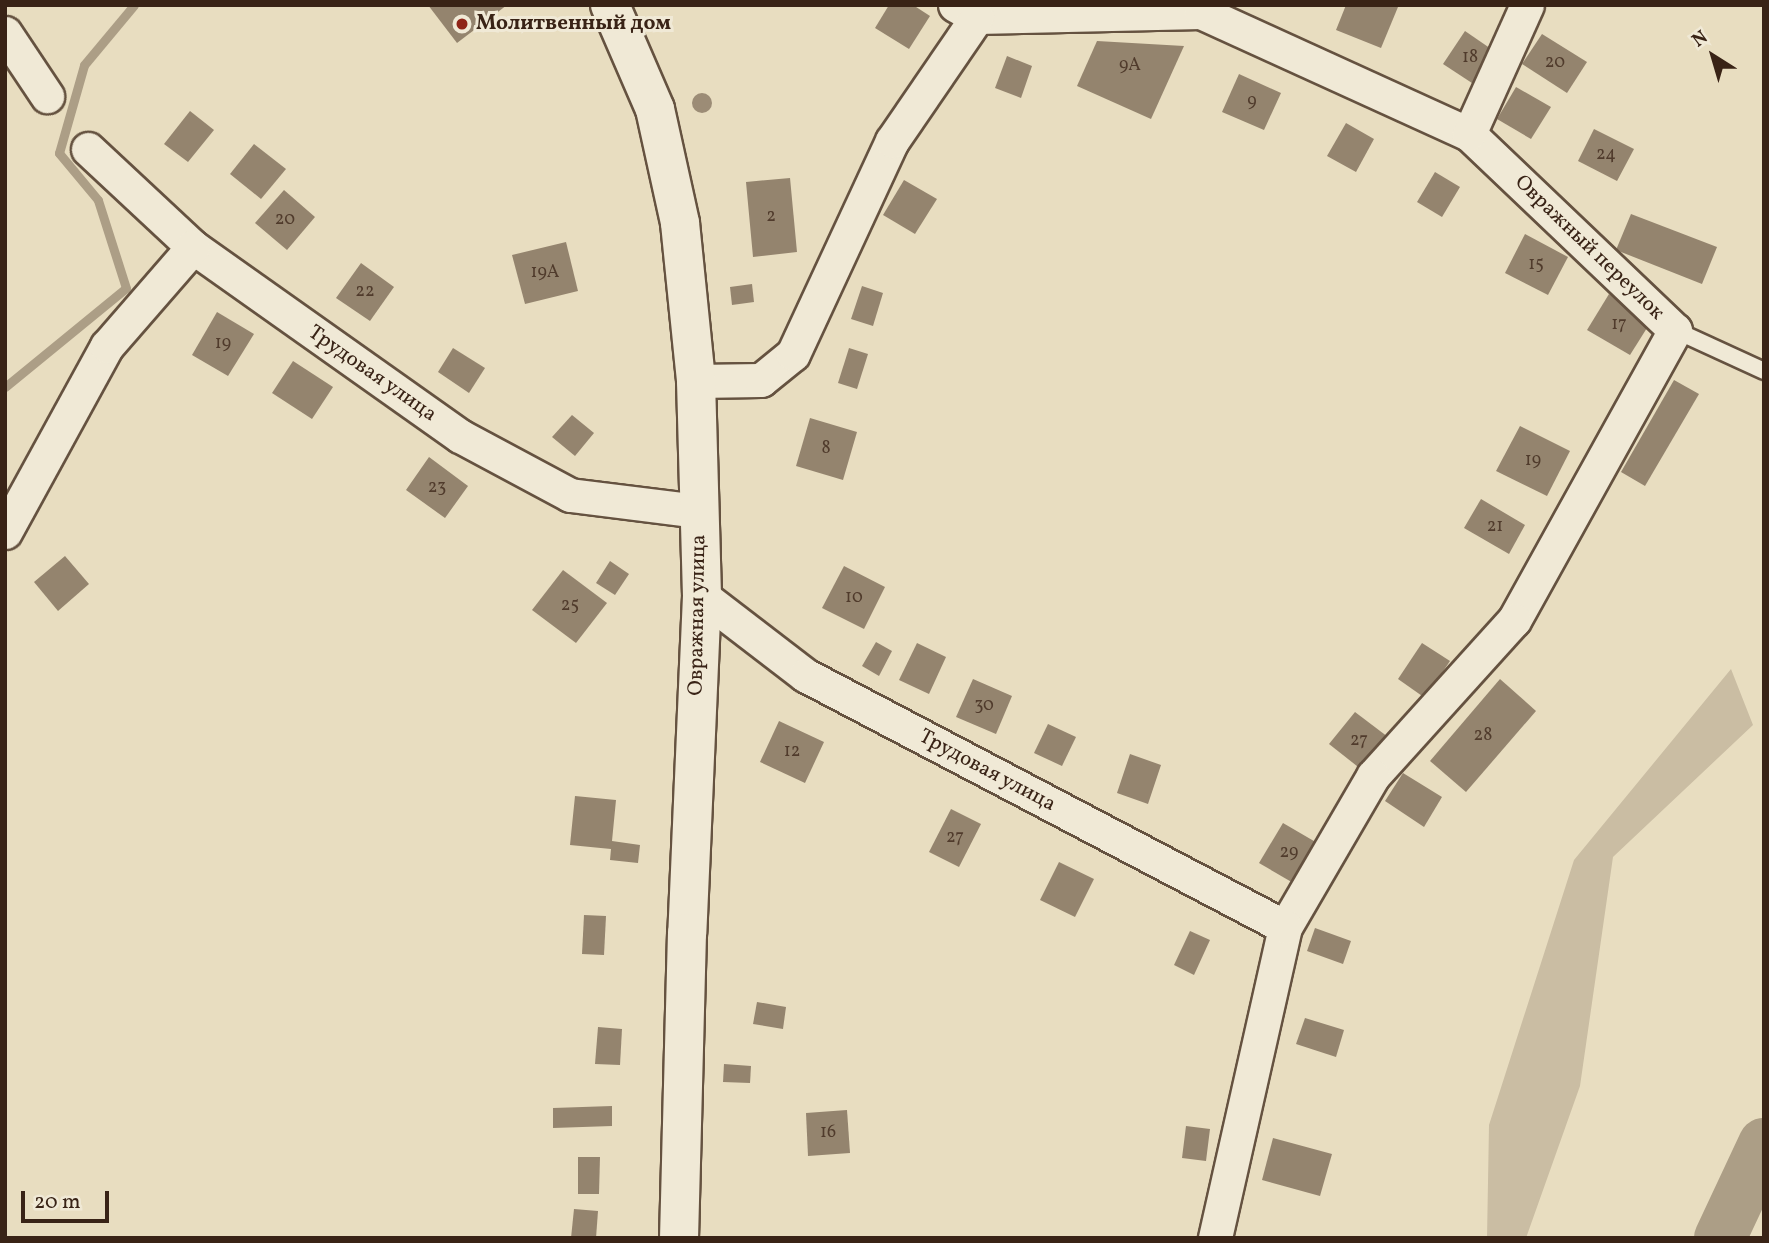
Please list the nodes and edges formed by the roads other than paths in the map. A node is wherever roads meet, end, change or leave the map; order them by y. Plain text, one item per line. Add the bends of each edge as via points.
1 (610, 5) edge
2 (1527, 5) edge
3 (966, 11) edge
4 (5, 33) edge
5 (47, 96) dead end
6 (1469, 134) junction
7 (88, 149) dead end
8 (193, 247) junction
9 (1675, 330) junction
10 (1764, 371) edge
11 (696, 382) junction
12 (699, 511) junction
13 (5, 532) edge
14 (702, 596) junction
15 (1285, 927) junction
16 (679, 1238) edge
17 (1215, 1238) edge

1 - 11 street, Овражная улица via 655,109 680,223
2 - 6 street
3 - 6 street, Овражный переулок via 1201,12
3 - 11 street via 892,141 793,354 761,380
4 - 5 street
6 - 9 street, Овражный переулок
7 - 8 street, Трудовая улица
8 - 12 street, Трудовая улица via 460,436 570,495
8 - 13 street via 107,346
9 - 10 lane
9 - 15 street, Овражный переулок via 1514,620 1373,776
11 - 12 street, Овражная улица
12 - 14 street, Овражная улица
14 - 15 street, Трудовая улица via 805,675
14 - 16 street, Овражная улица
15 - 17 street, Овражный переулок

